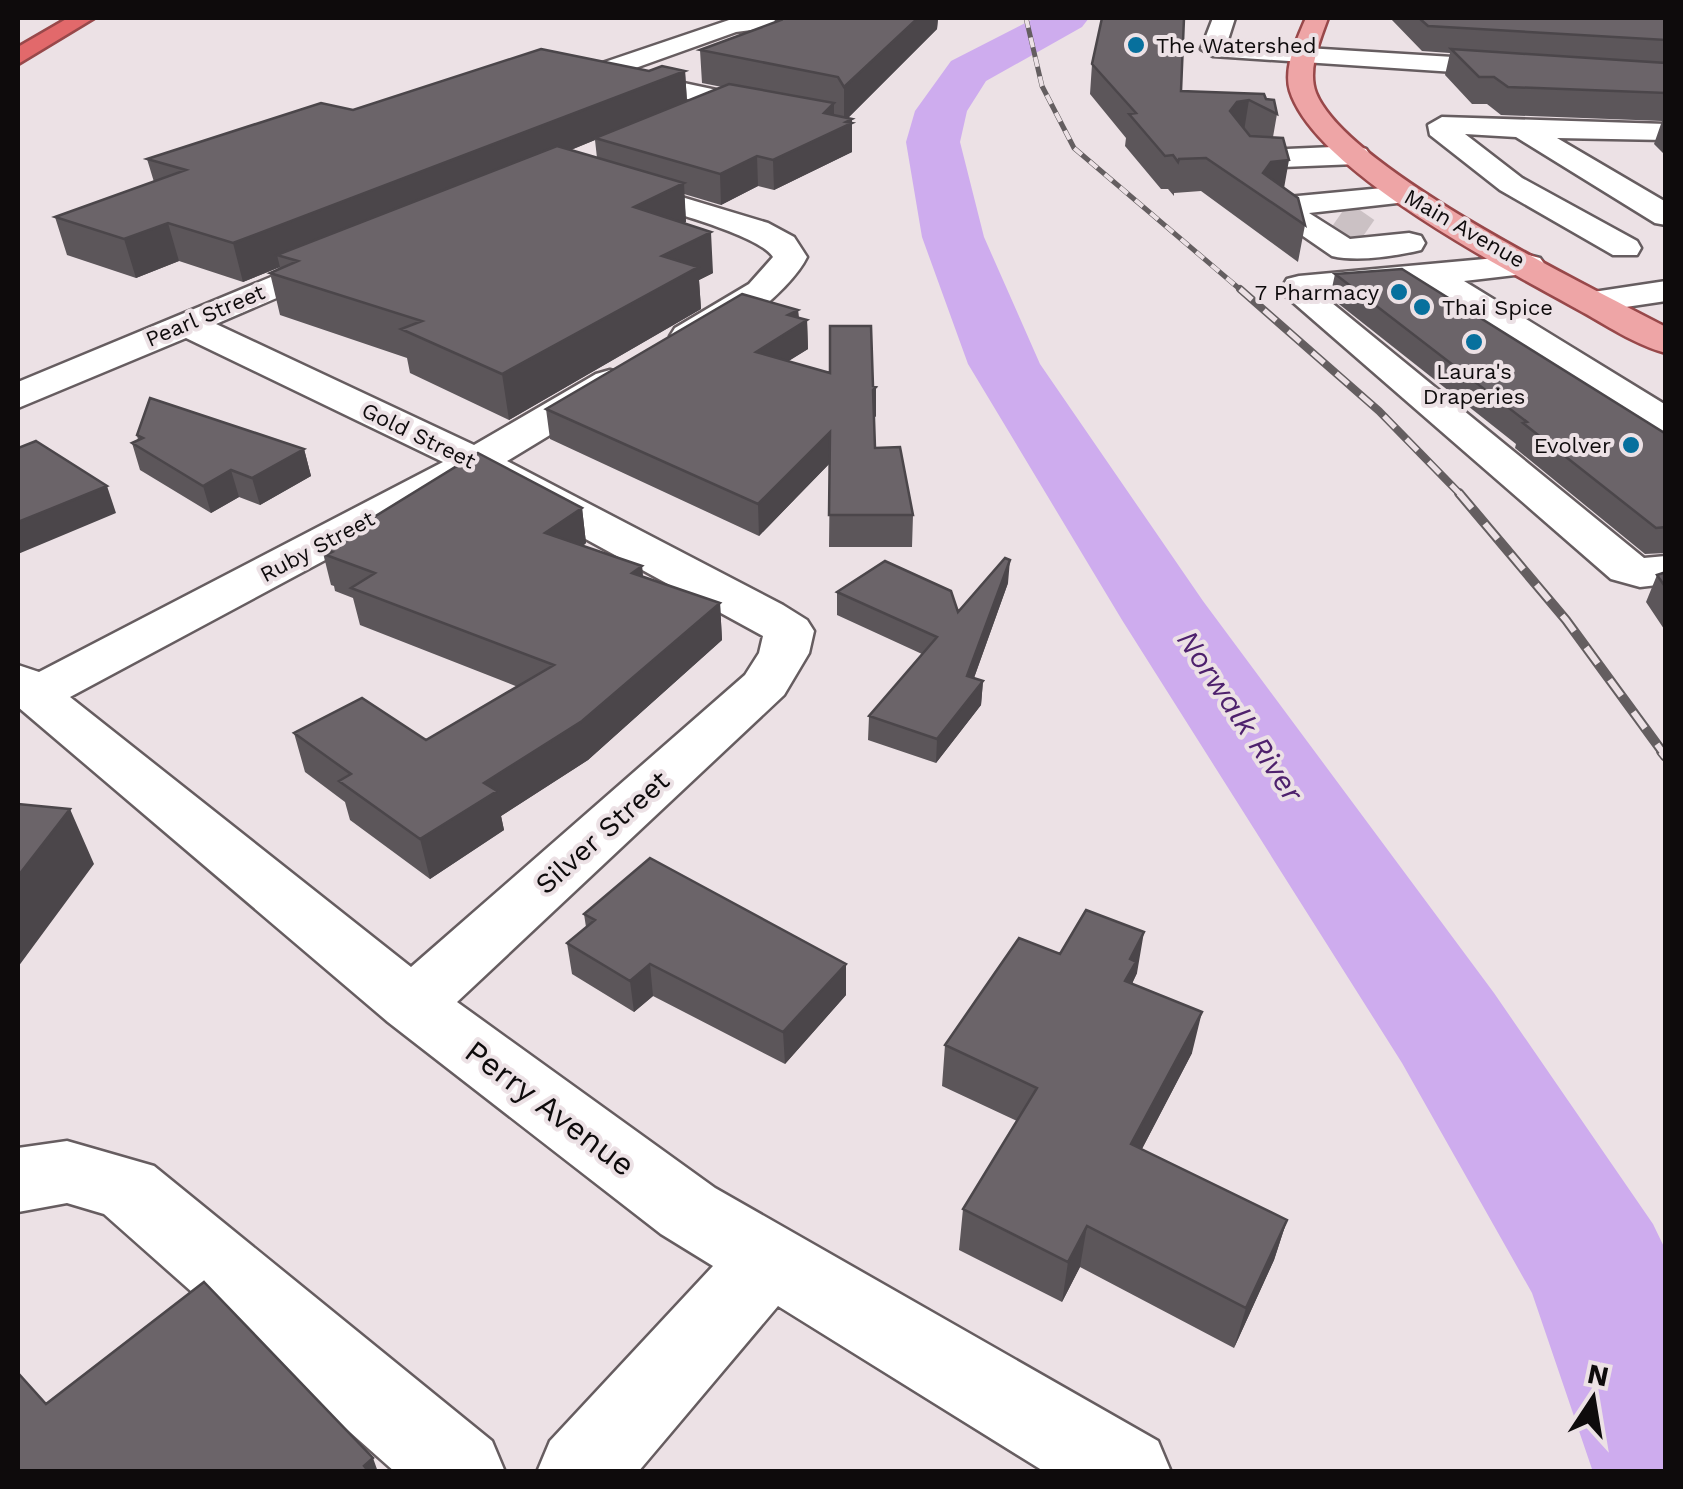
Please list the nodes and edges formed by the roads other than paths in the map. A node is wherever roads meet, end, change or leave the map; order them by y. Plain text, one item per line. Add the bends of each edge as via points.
1 (84, 18) edge
2 (790, 18) edge
3 (1224, 18) edge
4 (1306, 20) edge
5 (1303, 56) junction
6 (18, 57) edge
7 (1666, 78) edge
8 (727, 100) junction
9 (810, 118) edge
10 (677, 121) edge
11 (1522, 129) junction
12 (1603, 130) junction
13 (1666, 132) edge
14 (1356, 155) junction
15 (1257, 160) edge
16 (1650, 162) dead end
17 (578, 175) edge
18 (1666, 192) edge
19 (1404, 194) junction
20 (1627, 194) junction
21 (1666, 216) edge
22 (1354, 219) junction
23 (363, 250) edge
24 (1503, 251) junction
25 (1426, 259) junction
26 (1666, 291) edge
27 (1592, 301) junction
28 (184, 322) junction
29 (1666, 342) edge
30 (18, 396) edge
31 (1666, 423) edge
32 (476, 462) junction
33 (1666, 570) edge
34 (784, 653) joint
35 (22, 685) edge
36 (412, 1004) junction
37 (18, 1180) edge
38 (770, 1260) junction
39 (461, 1472) edge
40 (581, 1472) edge
41 (1127, 1472) edge

1 - 6 highway
2 - 8 street via 732,26 608,68 610,75
3 - 5 street via 1213,48
4 - 5 main road
5 - 7 street
5 - 14 main road, Main Avenue via 1304,94
8 - 9 street
8 - 10 street
11 - 12 street
11 - 20 street
11 - 24 street via 1440,128 1511,184 1639,248
12 - 13 street
12 - 16 street
14 - 15 street
14 - 19 main road, Main Avenue
17 - 32 street, Ruby Street via 757,230 782,244 790,257 786,269 751,298
18 - 20 street
19 - 22 street
19 - 24 main road, Main Avenue
20 - 21 street
22 - 25 street
22 - 25 street
23 - 28 street, Pearl Street
24 - 25 street
24 - 25 street
24 - 27 main road, Main Avenue
25 - 31 street
25 - 33 street via 1297,291 1628,568
26 - 27 street
27 - 29 main road, Main Avenue
28 - 30 street, Pearl Street
28 - 32 street, Gold Street
32 - 34 street, Gold Street via 766,615 789,631
32 - 35 street, Ruby Street
34 - 36 street, Silver Street via 766,684
35 - 36 street, Perry Avenue
36 - 38 street, Perry Avenue via 688,1212
37 - 39 street via 66,1172 128,1189
38 - 40 street
38 - 41 street, Perry Avenue

